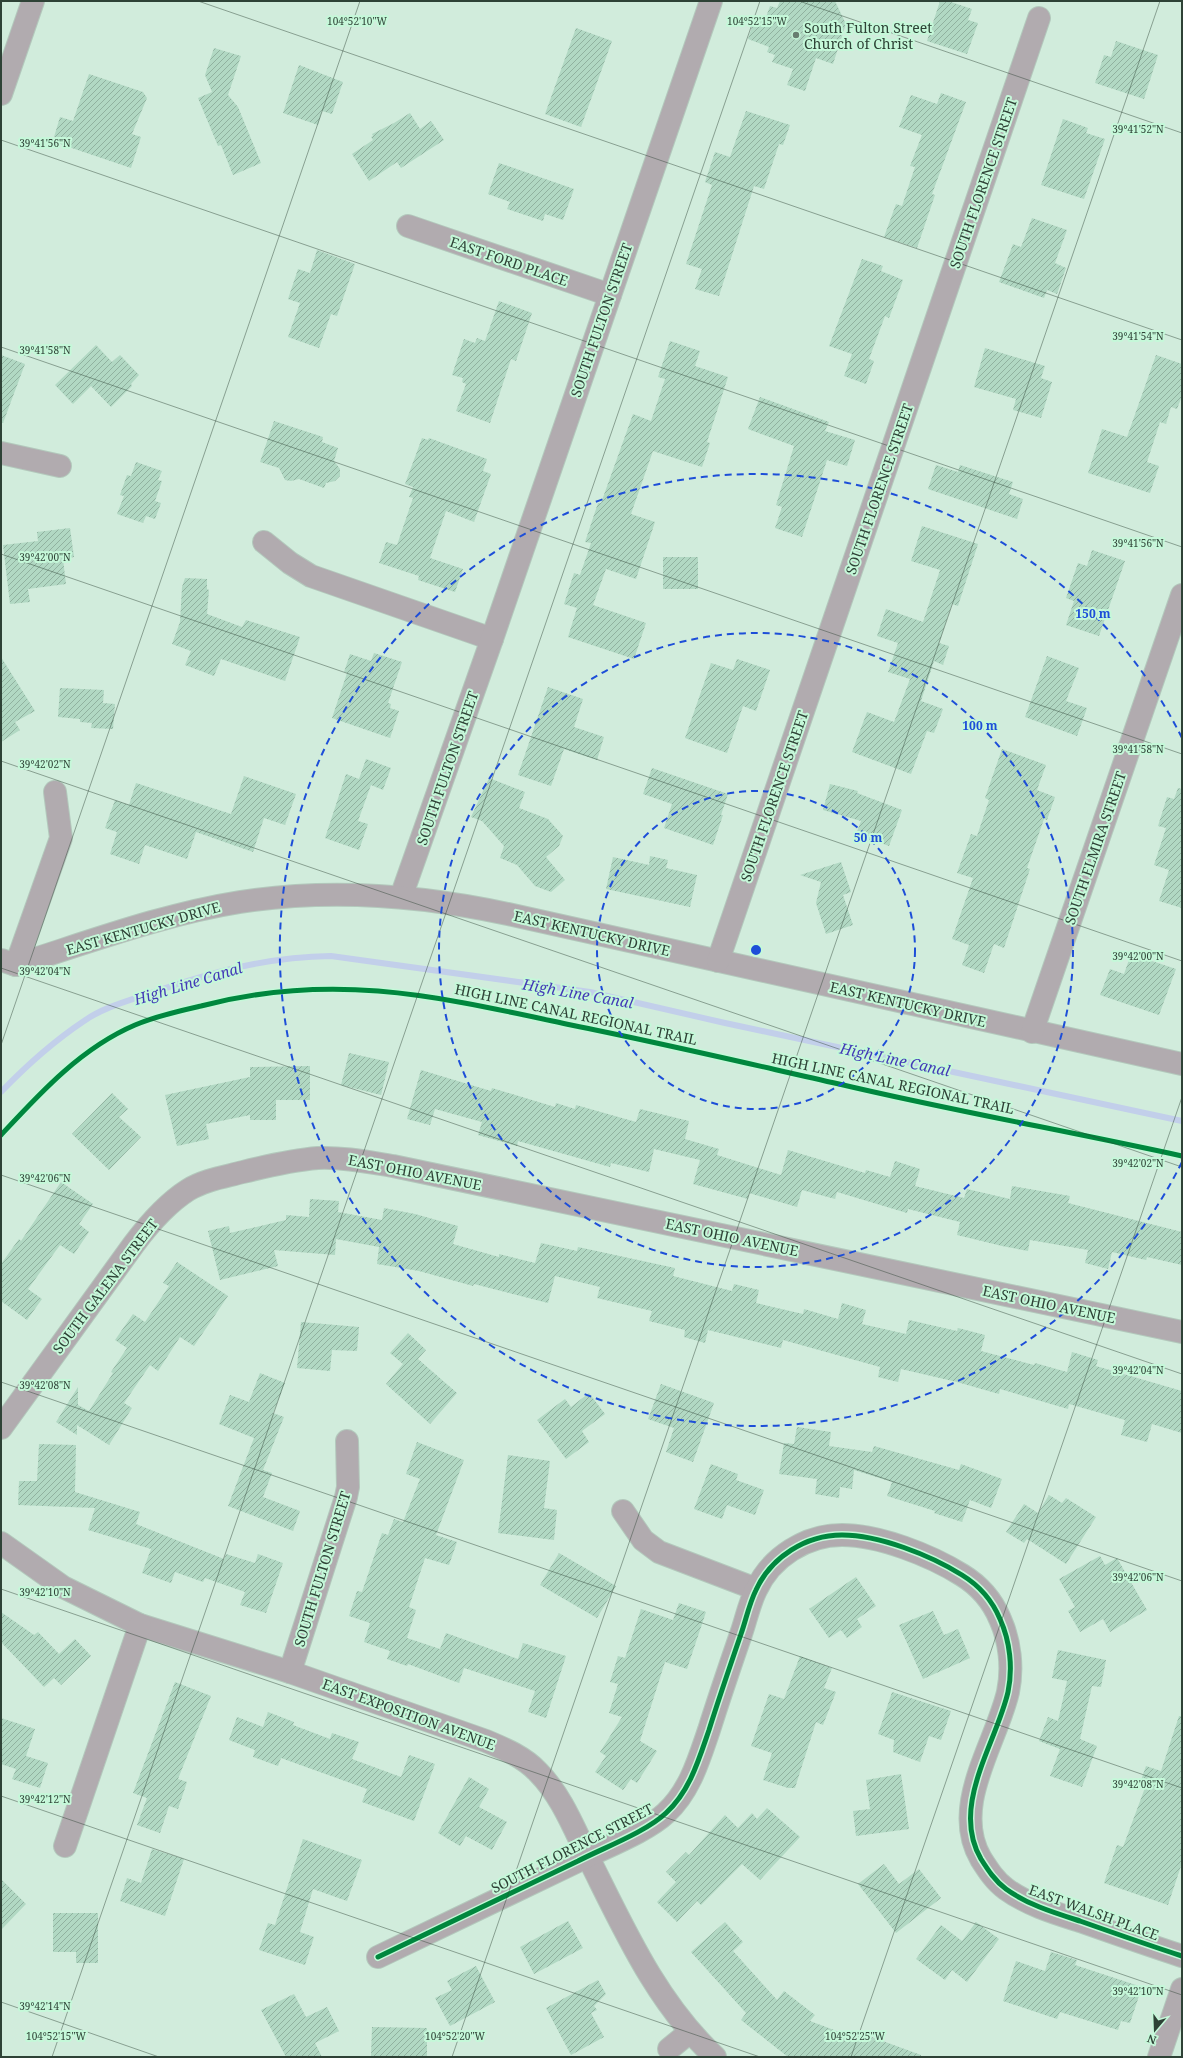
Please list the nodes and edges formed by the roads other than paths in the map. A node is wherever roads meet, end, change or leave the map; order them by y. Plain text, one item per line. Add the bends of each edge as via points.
1 (33, 1) edge
2 (711, 1) edge
3 (1039, 18) dead end
4 (1, 94) edge
5 (408, 226) dead end
6 (610, 295) junction
7 (1, 453) edge
8 (60, 466) dead end
9 (264, 542) dead end
10 (1182, 595) edge
11 (492, 639) junction
12 (56, 792) dead end
13 (401, 897) junction
14 (718, 961) junction
15 (8, 962) edge
16 (1032, 1032) junction
17 (1182, 1064) edge
18 (281, 1163) joint
19 (1182, 1332) edge
20 (1, 1428) edge
21 (347, 1441) dead end
22 (623, 1511) dead end
23 (1, 1543) edge
24 (756, 1589) junction
25 (140, 1624) junction
26 (290, 1672) junction
27 (65, 1846) dead end
28 (587, 1856) junction
29 (1182, 1956) edge
30 (378, 1957) dead end
31 (1182, 1989) edge
32 (690, 2032) junction
33 (669, 2049) dead end
34 (715, 2057) edge
35 (1159, 2057) edge

1 - 4 street
2 - 6 street, SOUTH FULTON STREET
3 - 14 street, SOUTH FLORENCE STREET
5 - 6 street, EAST FORD PLACE
6 - 11 street, SOUTH FULTON STREET
7 - 8 street
9 - 11 street via 311,576
10 - 16 street, SOUTH ELMIRA STREET
11 - 13 street, SOUTH FULTON STREET
12 - 15 street via 61,838
13 - 14 street, EAST KENTUCKY DRIVE via 485,909
13 - 15 street, EAST KENTUCKY DRIVE via 326,894 240,902 169,918
14 - 16 street, EAST KENTUCKY DRIVE
16 - 17 street, EAST KENTUCKY DRIVE
18 - 19 street, EAST OHIO AVENUE via 332,1158 387,1165
18 - 20 street, SOUTH GALENA STREET via 197,1186 164,1208 124,1256
21 - 26 street, SOUTH FULTON STREET via 346,1497
22 - 24 street via 650,1546 673,1558
23 - 25 street, EAST EXPOSITION AVENUE via 63,1587
24 - 28 street, SOUTH FLORENCE STREET via 699,1759 682,1794 658,1819
24 - 29 street, EAST WALSH PLACE via 776,1562 788,1552 814,1538 831,1535 860,1536 916,1553 951,1568 980,1588 990,1600 1006,1632 1010,1669 1006,1699 970,1805 971,1831 976,1852 994,1878 1007,1890 1022,1898 1050,1911
25 - 26 street, EAST EXPOSITION AVENUE
25 - 27 street
26 - 28 street, EAST EXPOSITION AVENUE via 486,1741 521,1758 537,1770 552,1788
28 - 30 street, SOUTH FLORENCE STREET
28 - 32 street, EAST EXPOSITION AVENUE via 643,1965
31 - 35 street
32 - 33 street
32 - 34 street, EAST EXPOSITION AVENUE

